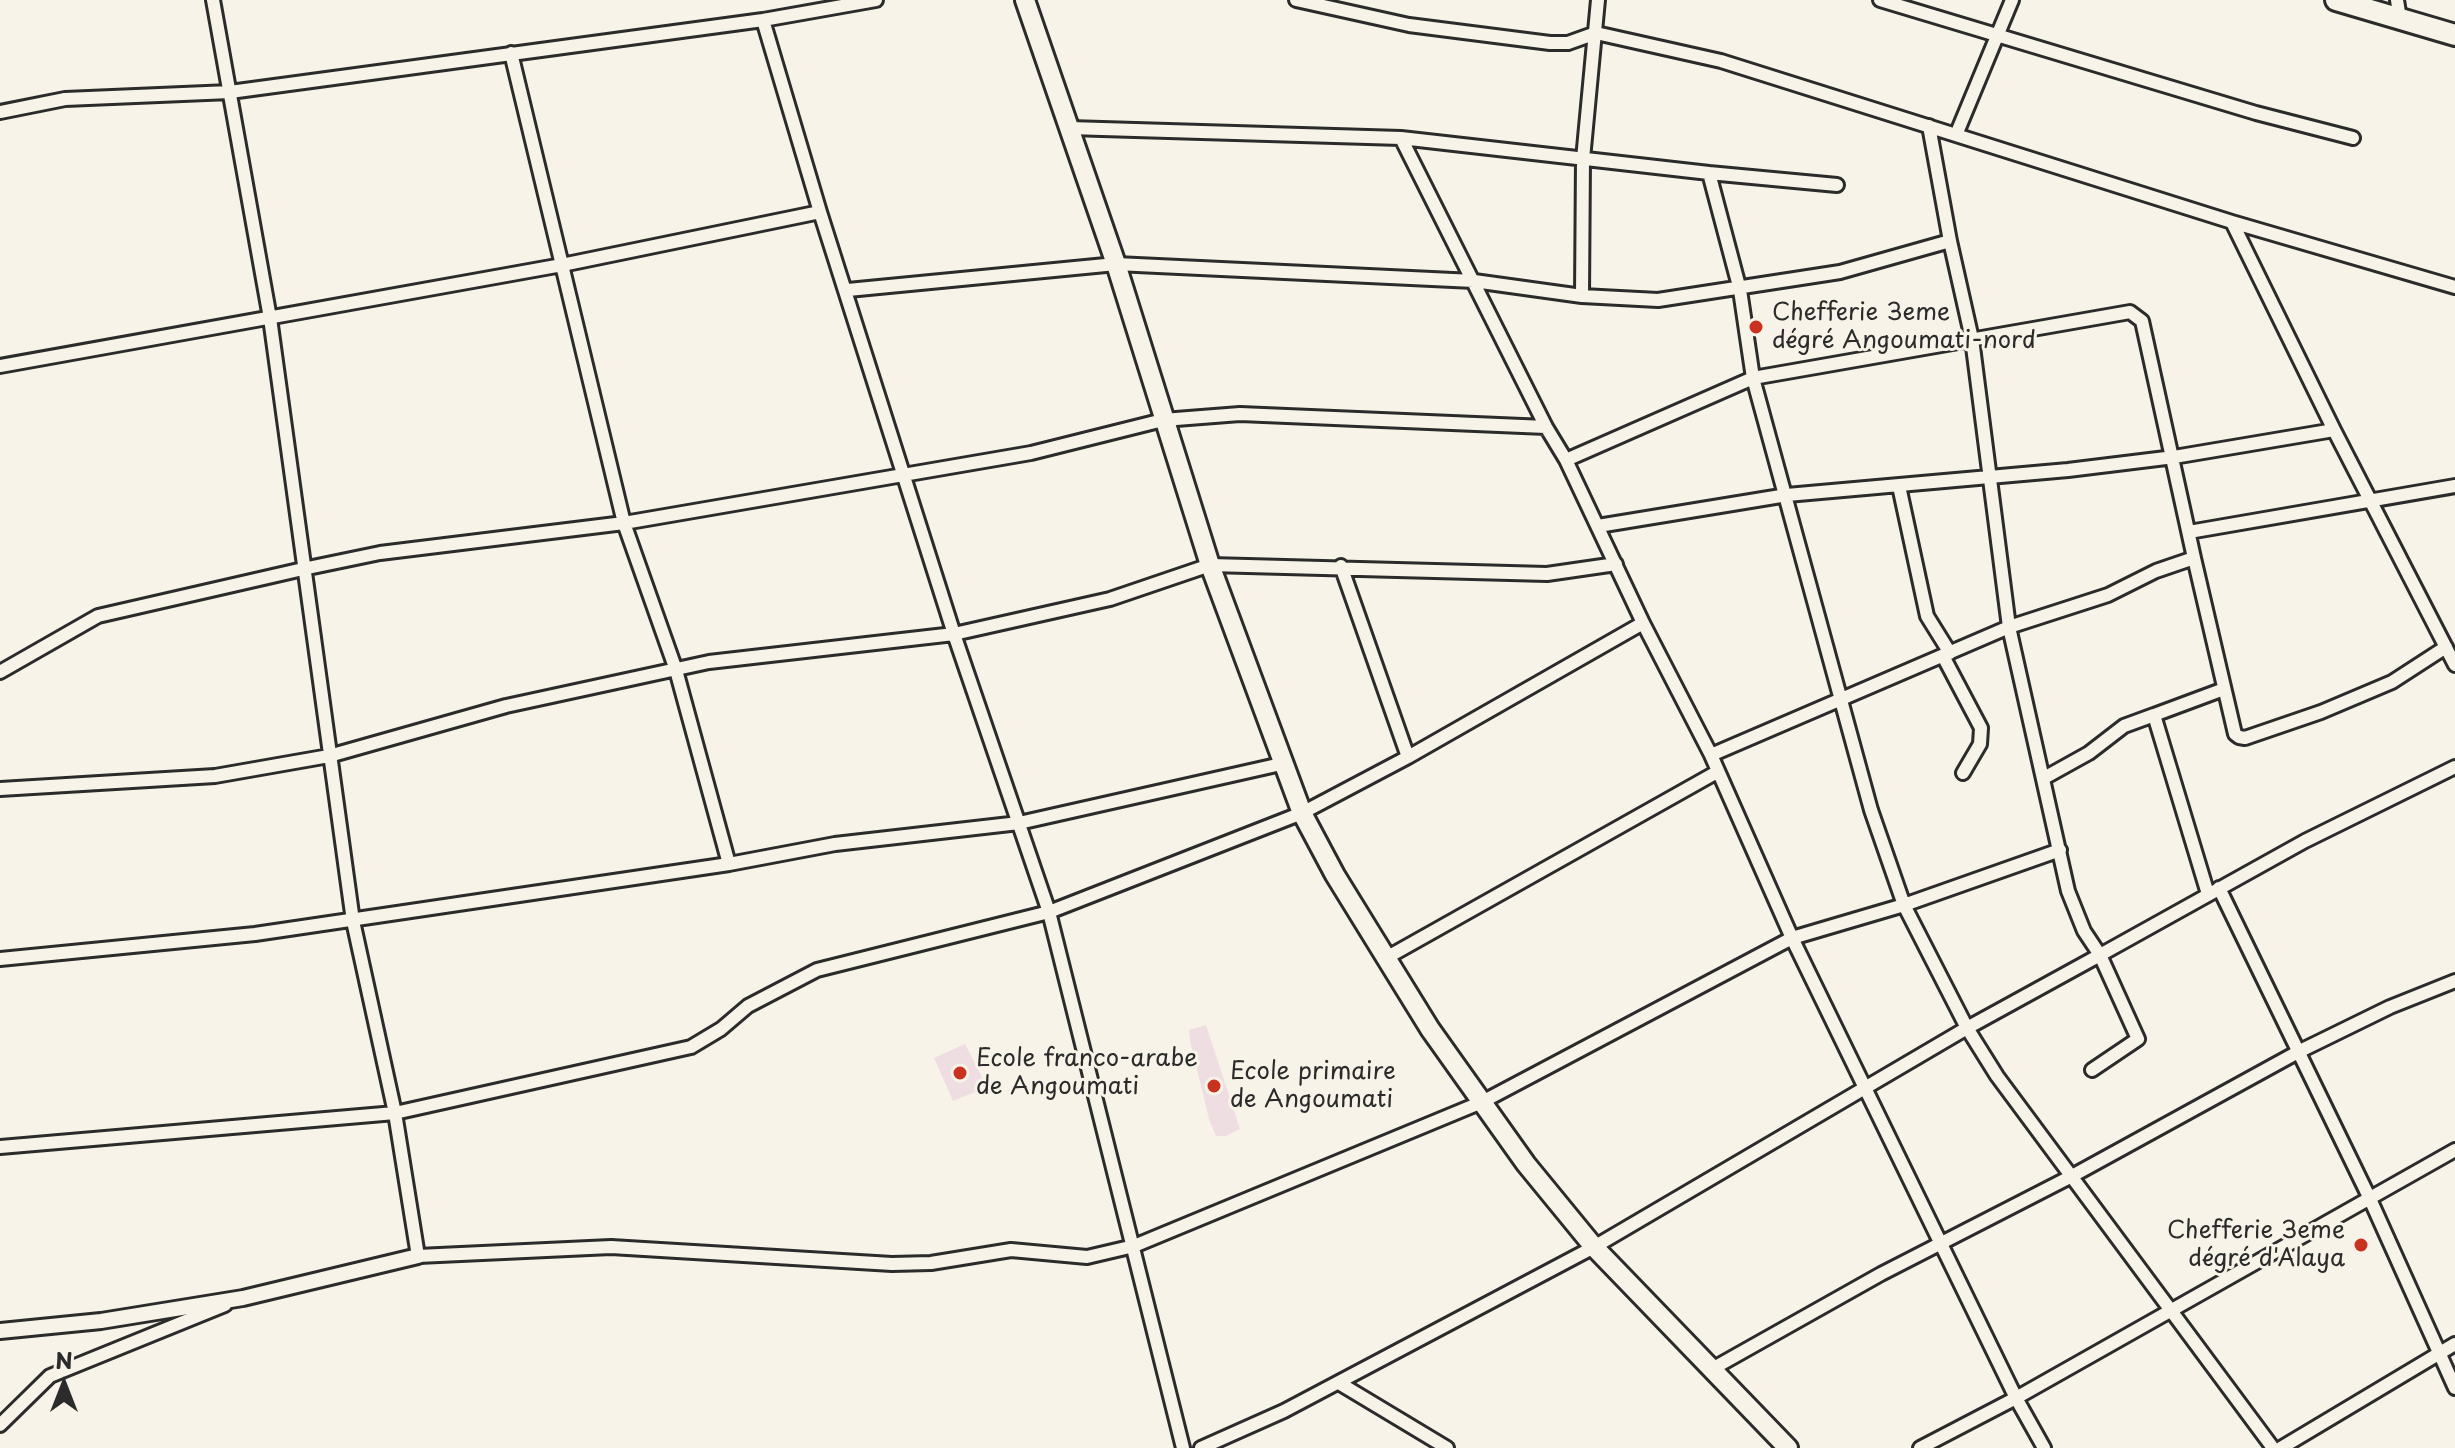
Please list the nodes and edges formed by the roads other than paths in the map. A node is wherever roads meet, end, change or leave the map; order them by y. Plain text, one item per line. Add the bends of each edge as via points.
1 (213, 0) edge
2 (876, 0) edge
3 (1025, 0) edge
4 (1296, 0) edge
5 (1598, 0) edge
6 (1880, 0) edge
7 (2012, 0) edge
8 (2336, 0) edge
9 (2398, 9) edge
10 (763, 20) junction
11 (1596, 33) junction
12 (2455, 35) edge
13 (1998, 36) junction
14 (511, 53) junction
15 (230, 92) junction
16 (0, 112) edge
17 (1929, 126) junction
18 (1069, 128) junction
19 (1956, 135) junction
20 (1401, 138) junction
21 (2353, 138) dead end
22 (1583, 159) junction
23 (1709, 173) junction
24 (1837, 185) dead end
25 (820, 212) junction
26 (2232, 222) junction
27 (1950, 241) junction
28 (1116, 264) junction
29 (562, 265) junction
30 (1474, 281) junction
31 (2455, 287) edge
32 (848, 290) junction
33 (1740, 290) junction
34 (1582, 296) junction
35 (270, 318) junction
36 (1972, 339) junction
37 (0, 366) edge
38 (1753, 378) junction
39 (1163, 420) junction
40 (1546, 427) junction
41 (2334, 430) junction
42 (2174, 457) junction
43 (1566, 460) junction
44 (904, 473) junction
45 (1989, 479) junction
46 (1899, 486) junction
47 (2455, 486) edge
48 (1787, 495) junction
49 (2372, 501) junction
50 (624, 523) junction
51 (1598, 526) junction
52 (2189, 532) junction
53 (2194, 558) junction
54 (1616, 564) junction
55 (1210, 565) junction
56 (1341, 566) junction
57 (303, 569) junction
58 (1643, 623) junction
59 (2009, 627) junction
60 (954, 634) junction
61 (2446, 647) junction
62 (1946, 654) junction
63 (2455, 665) edge
64 (676, 670) junction
65 (0, 672) edge
66 (2224, 689) junction
67 (1840, 700) junction
68 (2154, 715) junction
69 (1711, 755) junction
70 (329, 756) junction
71 (1408, 757) junction
72 (1281, 764) junction
73 (2455, 767) edge
74 (1717, 772) junction
75 (1963, 773) dead end
76 (2044, 778) junction
77 (0, 789) edge
78 (1302, 813) junction
79 (1019, 823) junction
80 (2060, 850) junction
81 (729, 864) junction
82 (2213, 891) junction
83 (1904, 905) junction
84 (1049, 912) junction
85 (353, 921) junction
86 (1792, 938) junction
87 (2100, 955) junction
88 (1386, 958) junction
89 (0, 959) edge
90 (2455, 981) edge
91 (1967, 1028) junction
92 (2298, 1052) junction
93 (2092, 1070) dead end
94 (1865, 1087) junction
95 (1482, 1102) junction
96 (395, 1113) junction
97 (0, 1147) edge
98 (2455, 1150) edge
99 (2072, 1176) junction
100 (2370, 1199) junction
101 (1942, 1242) junction
102 (1134, 1246) junction
103 (1594, 1247) junction
104 (418, 1256) junction
105 (243, 1298) junction
106 (2173, 1310) junction
107 (0, 1331) edge
108 (2455, 1344) edge
109 (2439, 1354) junction
110 (1712, 1369) junction
111 (1339, 1383) junction
112 (2455, 1388) edge
113 (2016, 1398) junction
114 (0, 1425) edge
115 (1183, 1448) edge
116 (1201, 1448) edge
117 (1447, 1448) edge
118 (1788, 1448) edge
119 (1920, 1448) edge
120 (2044, 1448) edge
121 (2273, 1448) edge
122 (2281, 1448) edge

1 - 15 street
2 - 10 street
3 - 18 main road
4 - 11 street via 1409,25 1550,43
5 - 11 street
6 - 13 street
7 - 13 street
8 - 9 highway
9 - 12 highway
10 - 14 street
10 - 25 street
11 - 17 street via 1721,61
11 - 22 street
13 - 19 street
13 - 21 street
14 - 15 street
14 - 29 street
15 - 16 street via 65,99
15 - 35 street
17 - 19 street
17 - 27 street
18 - 20 street
18 - 28 main road
19 - 26 street
20 - 22 street
20 - 30 street
22 - 23 street
22 - 34 street
23 - 24 street
23 - 33 street
25 - 29 street
25 - 32 street
26 - 31 street
26 - 41 street
27 - 33 street via 1840,272
27 - 36 street
28 - 30 street
28 - 32 street
28 - 39 main road
29 - 35 street
29 - 50 street
30 - 34 street
30 - 40 street
32 - 44 street
33 - 34 street via 1658,300
33 - 38 street
35 - 37 street
35 - 57 street
36 - 38 street
36 - 42 street via 2137,315
36 - 45 street
38 - 43 street
38 - 48 street
39 - 40 street via 1240,414
39 - 44 street via 1031,453
39 - 55 main road
40 - 43 street
41 - 42 street
41 - 49 street
42 - 45 street
42 - 52 street
43 - 51 street
44 - 50 street
44 - 60 street
45 - 46 street
45 - 59 street
46 - 48 street
46 - 62 street via 1927,616
47 - 49 street
48 - 51 street
48 - 67 street
49 - 52 street
49 - 61 street
50 - 57 street via 380,553
50 - 64 street
51 - 54 street
52 - 53 street
53 - 59 street via 2108,595
53 - 66 street
54 - 56 street via 1547,574
54 - 58 street
55 - 56 street
55 - 60 street via 1110,599
55 - 72 main road
56 - 71 street
57 - 65 street via 98,616
57 - 70 street
58 - 69 street
58 - 71 street
59 - 62 street
59 - 76 street
60 - 64 street
60 - 79 street
61 - 63 street
61 - 66 street via 2392,682 2245,738 2235,734
62 - 67 street
62 - 75 street via 1981,728 1980,744
64 - 70 street via 506,706
64 - 81 street
66 - 68 street
67 - 69 street
67 - 83 street
68 - 76 street via 2124,726
68 - 82 street
69 - 74 street
70 - 77 street via 215,776
70 - 85 street
71 - 78 street
72 - 78 main road
72 - 79 street
73 - 82 street
74 - 86 street
74 - 88 street
76 - 80 street
78 - 84 street
78 - 88 main road
79 - 81 street via 835,844
79 - 84 street
80 - 83 street
80 - 87 street via 2075,911
81 - 85 street
82 - 87 street
82 - 92 street
83 - 86 street
83 - 91 street
84 - 96 street via 817,970 748,1006 691,1047
84 - 102 street
85 - 89 street
85 - 96 street
86 - 94 street
86 - 95 street
87 - 91 street
87 - 93 street via 2138,1039
88 - 95 main road
90 - 92 street
91 - 94 street
91 - 99 street
92 - 99 street
92 - 100 street
94 - 101 street
94 - 103 street
95 - 102 street
95 - 103 main road
96 - 97 street
96 - 104 street
98 - 100 street
99 - 101 street
99 - 106 street
100 - 106 street
100 - 109 street
101 - 110 street
101 - 113 street
102 - 104 street via 1087,1257 1011,1250 892,1264 611,1247
102 - 115 street
103 - 110 main road
103 - 111 street
104 - 105 street
105 - 107 street
105 - 114 street via 50,1376
106 - 113 street
106 - 121 street
108 - 109 street
109 - 112 street
109 - 122 street
110 - 118 main road
111 - 116 street
111 - 117 street
113 - 119 street
113 - 120 street

